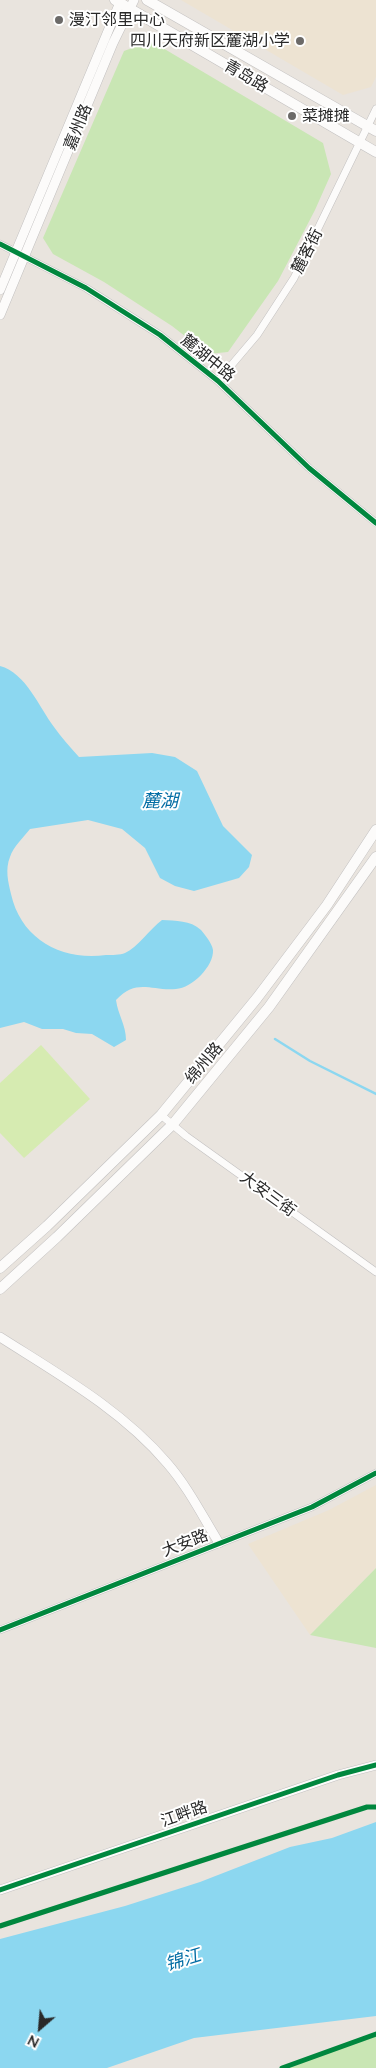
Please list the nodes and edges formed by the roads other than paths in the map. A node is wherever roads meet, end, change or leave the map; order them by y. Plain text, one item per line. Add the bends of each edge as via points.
1 (147, 0) edge
2 (119, 1) edge
3 (132, 4) edge
4 (376, 109) edge
5 (372, 128) edge
6 (360, 143) junction
7 (376, 152) edge
8 (0, 244) edge
9 (16, 252) junction
10 (25, 256) junction
11 (0, 290) edge
12 (0, 315) edge
13 (218, 381) junction
14 (376, 523) edge
15 (376, 830) edge
16 (376, 857) edge
17 (161, 1115) junction
18 (173, 1124) junction
19 (0, 1268) edge
20 (376, 1272) edge
21 (0, 1289) edge
22 (0, 1337) edge
23 (376, 1473) edge
24 (219, 1543) junction
25 (0, 1630) edge
26 (376, 1765) edge
27 (0, 1890) edge

1 - 5 main road, 青岛路
2 - 3 main road, 青岛路
2 - 9 street, 嘉州路
3 - 6 main road, 青岛路
3 - 10 street, 嘉州路
4 - 5 street, 麓客街
5 - 6 street, 麓客街
6 - 7 main road, 青岛路
6 - 13 street, 麓客街 via 277,306
8 - 9 street, 麓湖中路
9 - 10 street, 麓湖中路
9 - 11 street, 嘉州路
10 - 12 street, 嘉州路
10 - 13 street, 麓湖中路 via 127,312
13 - 14 street, 麓湖中路 via 309,468
15 - 17 main road, 绵州路 via 327,905 257,998
16 - 18 main road, 绵州路 via 269,1007
17 - 18 street, 大安三街
17 - 19 main road, 绵州路
18 - 20 street, 大安三街
18 - 21 main road, 绵州路
22 - 24 street via 87,1393 133,1430 167,1463
23 - 24 street, 大安路 via 312,1507
24 - 25 street, 大安路
26 - 27 street, 江畔路

